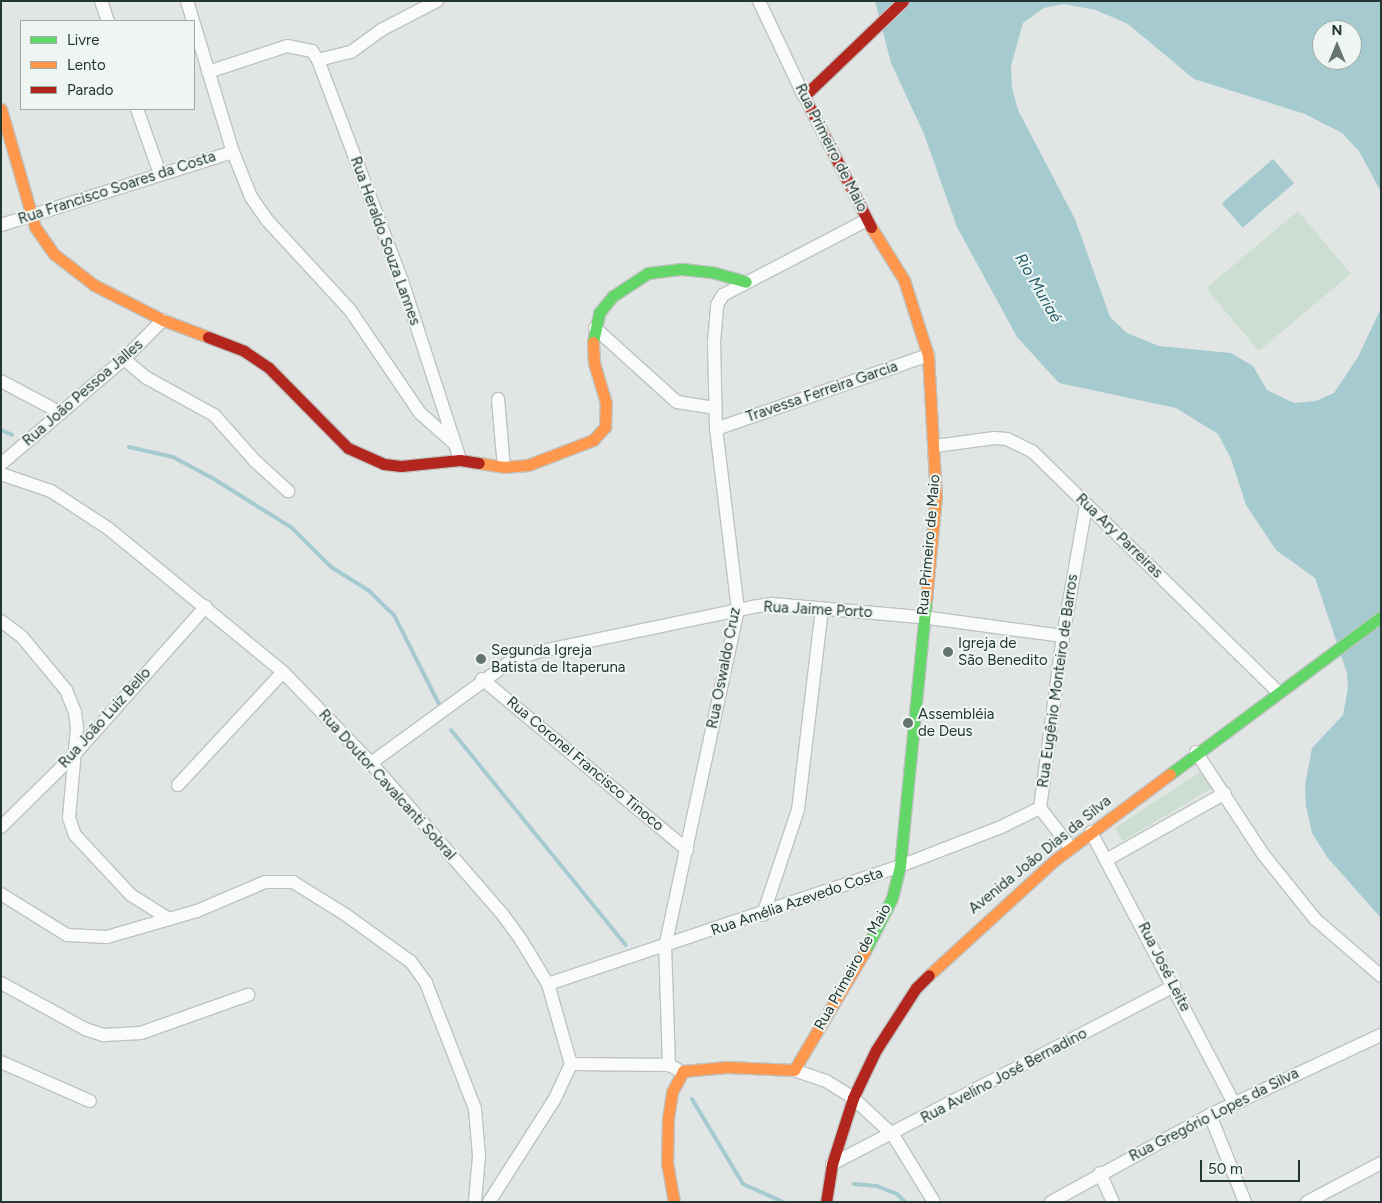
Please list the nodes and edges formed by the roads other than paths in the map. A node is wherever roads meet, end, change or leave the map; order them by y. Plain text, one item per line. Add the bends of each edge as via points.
1 (101, 1) edge
2 (187, 1) edge
3 (437, 1) edge
4 (759, 1) edge
5 (904, 1) edge
6 (108, 20) edge
7 (192, 20) edge
8 (195, 29) edge
9 (318, 60) junction
10 (208, 72) junction
11 (804, 96) junction
12 (1, 109) edge
13 (137, 110) edge
14 (233, 152) junction
15 (160, 174) junction
16 (31, 216) junction
17 (867, 220) junction
18 (1, 225) edge
19 (746, 282) junction
20 (163, 320) junction
21 (596, 328) junction
22 (928, 355) junction
23 (124, 359) junction
24 (1, 381) edge
25 (498, 399) dead end
26 (715, 408) junction
27 (61, 412) junction
28 (716, 429) junction
29 (454, 444) junction
30 (935, 446) junction
31 (460, 460) junction
32 (1, 464) edge
33 (504, 467) junction
34 (1, 474) edge
35 (288, 491) dead end
36 (1086, 505) junction
37 (206, 606) junction
38 (822, 608) junction
39 (738, 610) junction
40 (1381, 616) edge
41 (922, 617) junction
42 (1, 621) edge
43 (1063, 636) junction
44 (283, 672) junction
45 (482, 679) junction
46 (1277, 691) junction
47 (1196, 752) junction
48 (73, 756) junction
49 (371, 763) junction
50 (178, 785) dead end
51 (1225, 793) junction
52 (1040, 808) junction
53 (1, 827) edge
54 (1092, 832) junction
55 (1071, 848) junction
56 (687, 850) junction
57 (1108, 860) junction
58 (900, 866) junction
59 (1, 894) edge
60 (764, 915) junction
61 (169, 919) junction
62 (665, 947) junction
63 (1381, 976) edge
64 (1, 984) edge
65 (548, 984) junction
66 (1174, 986) junction
67 (248, 995) dead end
68 (1381, 1035) edge
69 (1, 1062) edge
70 (570, 1064) junction
71 (670, 1065) junction
72 (794, 1070) junction
73 (683, 1071) junction
74 (853, 1098) junction
75 (90, 1101) dead end
76 (1234, 1103) junction
77 (1210, 1115) junction
78 (893, 1135) junction
79 (1381, 1163) edge
80 (832, 1164) junction
81 (1100, 1173) junction
82 (475, 1202) edge
83 (489, 1202) edge
84 (674, 1202) edge
85 (826, 1202) edge
86 (934, 1202) edge
87 (1051, 1202) edge
88 (1113, 1202) edge
89 (1245, 1202) edge
90 (1307, 1202) edge

1 - 6 street
2 - 7 street
3 - 9 street via 381,30 351,52
4 - 11 street, Rua Primeiro de Maio
5 - 11 main road
8 - 10 street
9 - 10 street via 312,50 287,46
9 - 29 street, Rua Heraldo Souza Lannes via 402,281
10 - 14 street
11 - 17 main road, Rua Primeiro de Maio
12 - 16 main road
13 - 15 street
14 - 15 street, Rua Francisco Soares da Costa
14 - 29 street via 251,197 268,220 335,290 404,392
15 - 16 street, Rua Francisco Soares da Costa
16 - 18 street, Rua Francisco Soares da Costa
16 - 20 main road via 37,235 45,245 94,285
17 - 19 street, Rua Oswaldo Cruz
17 - 22 main road, Rua Primeiro de Maio via 904,280
19 - 21 main road via 712,272 682,269 648,273 613,296 599,313
19 - 26 street, Rua Oswaldo Cruz via 723,295 717,305
20 - 23 street, Rua João Pessoa Jalles
20 - 31 main road via 244,351 269,368 333,435 365,458 401,466
21 - 26 street via 676,402
21 - 33 main road via 594,363 606,404 605,427 593,440 566,454 528,465
22 - 28 street, Travessa Ferreira Garcia
22 - 30 main road, Rua Primeiro de Maio
23 - 27 street, Rua João Pessoa Jalles
23 - 35 street via 147,378 214,415 255,461
24 - 27 street
25 - 33 street
26 - 28 street, Rua Oswaldo Cruz
27 - 32 street, Rua João Pessoa Jalles
28 - 39 street, Rua Oswaldo Cruz
29 - 31 street, Rua Heraldo Souza Lannes
30 - 36 street, Rua Ary Parreiras via 1008,439 1032,451
30 - 41 main road, Rua Primeiro de Maio via 936,496
31 - 33 main road
34 - 37 street, Rua Doutor Cavalcanti Sobral via 51,491 109,529
36 - 43 street, Rua Eugênio Monteiro de Barros
36 - 46 street, Rua Ary Parreiras
37 - 44 street, Rua Doutor Cavalcanti Sobral
37 - 48 street, Rua João Luiz Bello
38 - 39 street, Rua Jaime Porto via 772,604
38 - 41 street, Rua Jaime Porto
38 - 60 street via 798,810
39 - 45 street, Rua Jaime Porto via 537,652 511,661
39 - 56 street, Rua Oswaldo Cruz
40 - 46 main road, Avenida João Dias da Silva
41 - 43 street, Rua Jaime Porto
41 - 58 main road, Rua Primeiro de Maio
42 - 48 street via 22,637 66,690 75,712
43 - 52 street, Rua Eugênio Monteiro de Barros
44 - 49 street, Rua Doutor Cavalcanti Sobral
44 - 50 street
45 - 49 street, Rua Jaime Porto
45 - 56 street, Rua Coronel Francisco Tinoco
46 - 47 main road, Avenida João Dias da Silva
47 - 51 street
47 - 54 main road, Avenida João Dias da Silva
48 - 53 street, Rua João Luiz Bello
48 - 61 street via 69,818 75,835 131,895
49 - 65 street, Rua Doutor Cavalcanti Sobral via 503,915
51 - 57 street
51 - 63 street via 1263,854 1314,919
52 - 55 street, Rua Eugênio Monteiro de Barros
52 - 58 street, Rua Amélia Azevedo Costa via 1001,827
54 - 55 main road, Avenida João Dias da Silva
54 - 57 street, Rua José Leite
55 - 74 main road, Avenida João Dias da Silva via 973,929 916,988 876,1050
56 - 62 street, Rua Oswaldo Cruz
57 - 66 street, Rua José Leite
58 - 60 street, Rua Amélia Azevedo Costa
58 - 72 main road, Rua Primeiro de Maio via 892,898 876,932
59 - 61 street via 67,935 107,937
60 - 62 street, Rua Amélia Azevedo Costa
61 - 82 street via 197,911 265,882 293,882 411,962 426,983 475,1109 479,1156
62 - 65 street, Rua Amélia Azevedo Costa
62 - 71 street, Rua Oswaldo Cruz
64 - 67 street via 85,1029 104,1035 141,1033
65 - 70 street, Rua Doutor Cavalcanti Sobral
66 - 76 street, Rua José Leite
66 - 78 street, Rua Avelino José Bernadino
68 - 76 street, Rua Gregório Lopes da Silva
69 - 75 street
70 - 71 street
70 - 83 street via 554,1100
71 - 73 street
72 - 73 main road via 727,1067
72 - 74 street via 826,1080
73 - 84 main road via 672,1092 668,1118 667,1164
74 - 78 street
74 - 80 main road, Avenida João Dias da Silva
76 - 77 street, Rua Gregório Lopes da Silva
77 - 81 street, Rua Gregório Lopes da Silva
77 - 89 street
78 - 80 street, Rua Avelino José Bernadino
78 - 86 street
79 - 90 street
80 - 85 main road, Avenida João Dias da Silva
81 - 87 street, Rua Gregório Lopes da Silva
81 - 88 street

